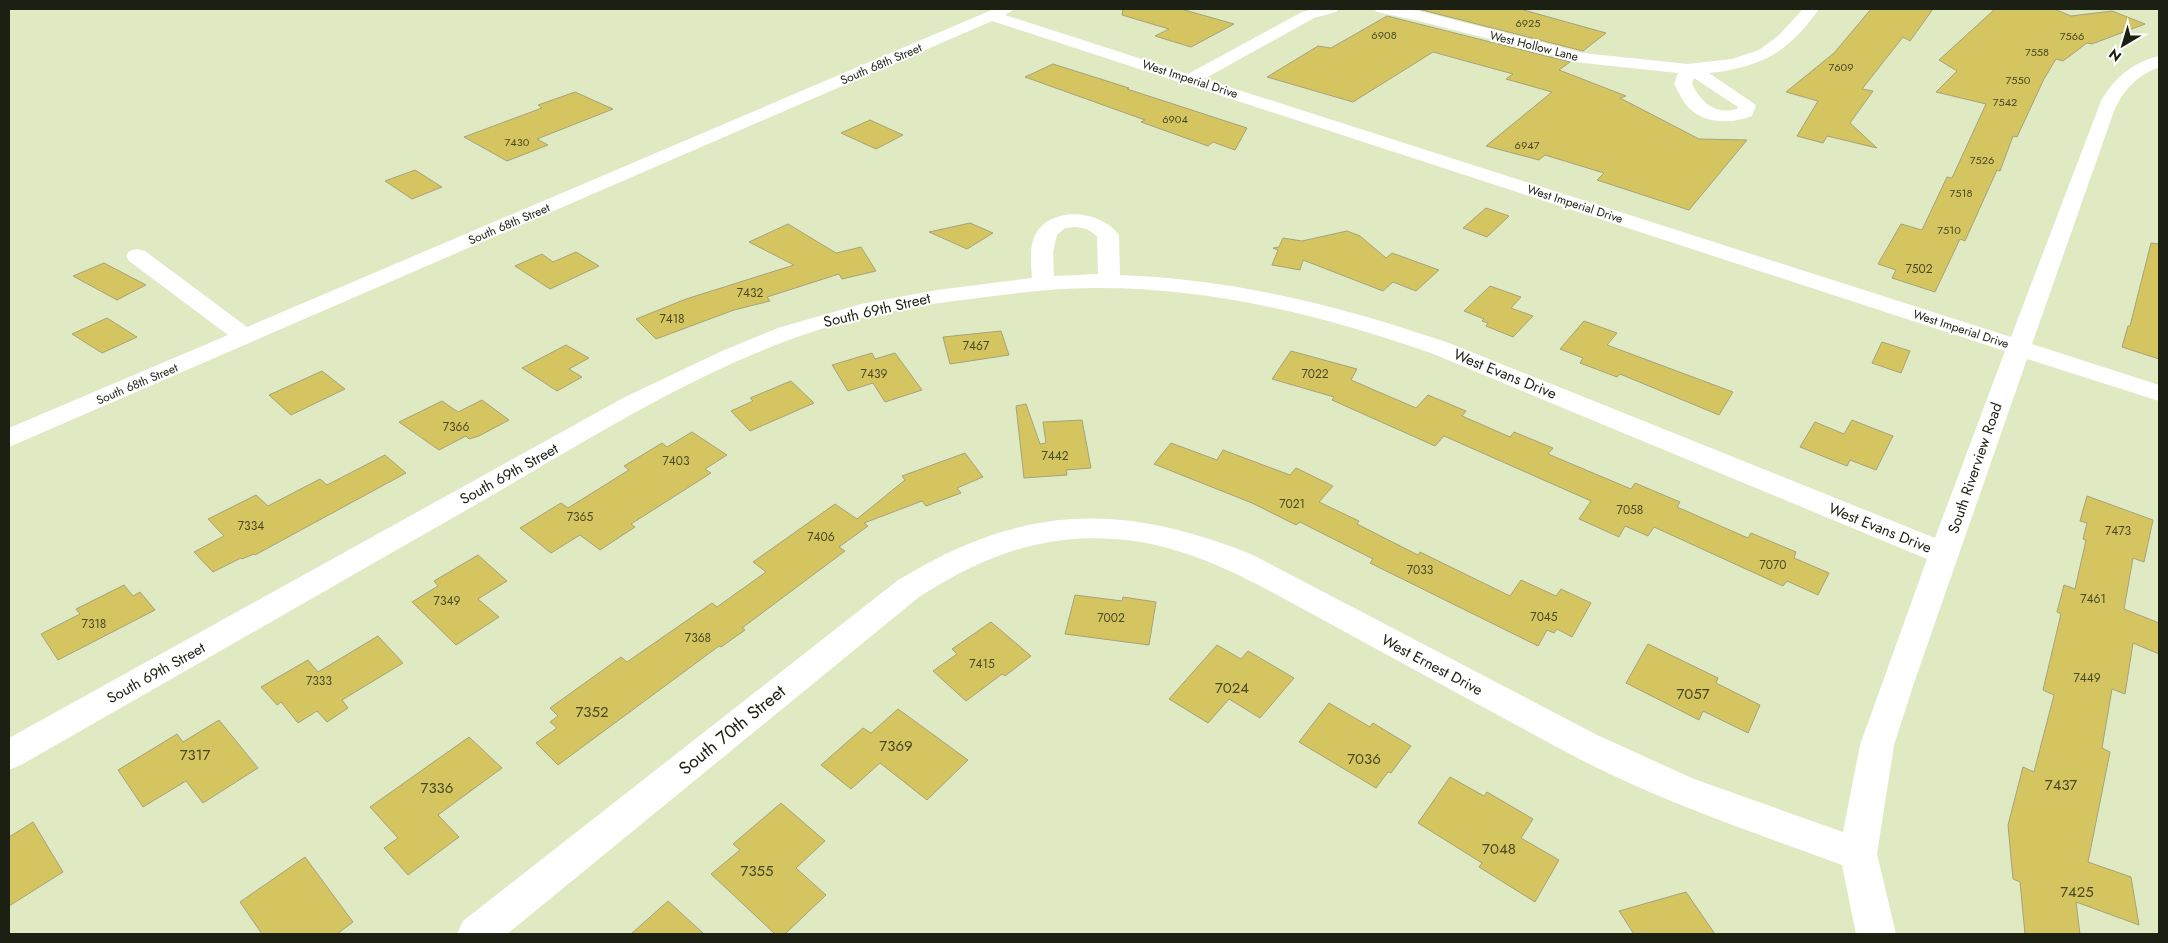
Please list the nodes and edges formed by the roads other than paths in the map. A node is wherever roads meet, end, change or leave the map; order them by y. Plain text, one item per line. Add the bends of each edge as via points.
1 (1331, 9) edge
2 (1382, 9) edge
3 (1811, 9) edge
4 (1000, 12) edge
5 (2159, 61) edge
6 (1192, 79) junction
7 (137, 256) dead end
8 (1109, 281) junction
9 (1043, 282) junction
10 (246, 337) junction
11 (2018, 347) junction
12 (2159, 393) edge
13 (9, 438) edge
14 (998, 544) joint
15 (1945, 554) junction
16 (9, 755) edge
17 (1858, 854) junction
18 (477, 934) edge
19 (1876, 934) edge

1 - 6 street via 1308,15
2 - 3 street, West Hollow Lane via 1583,58 1688,69 1729,64 1764,54 1773,49
4 - 6 street, West Imperial Drive
4 - 10 street, South 68th Street
5 - 11 street, South Riverview Road via 2128,76 2111,97
6 - 11 street, West Imperial Drive
7 - 10 street
8 - 9 street, West Evans Drive
8 - 9 street via 1108,234 1096,225 1074,221 1062,223 1047,232
8 - 15 street, West Evans Drive via 1192,288 1295,305 1393,331
9 - 16 street, South 69th Street via 896,303 840,317 764,341 689,375
10 - 13 street, South 68th Street
11 - 12 street, West Imperial Drive
11 - 15 street, South Riverview Road
14 - 17 street, West Ernest Drive via 1057,530 1096,529 1162,536 1213,550 1585,745 1682,790
14 - 18 street, South 70th Street via 940,569 908,589
15 - 17 street, South Riverview Road via 1877,745
17 - 19 street, South Riverview Road

